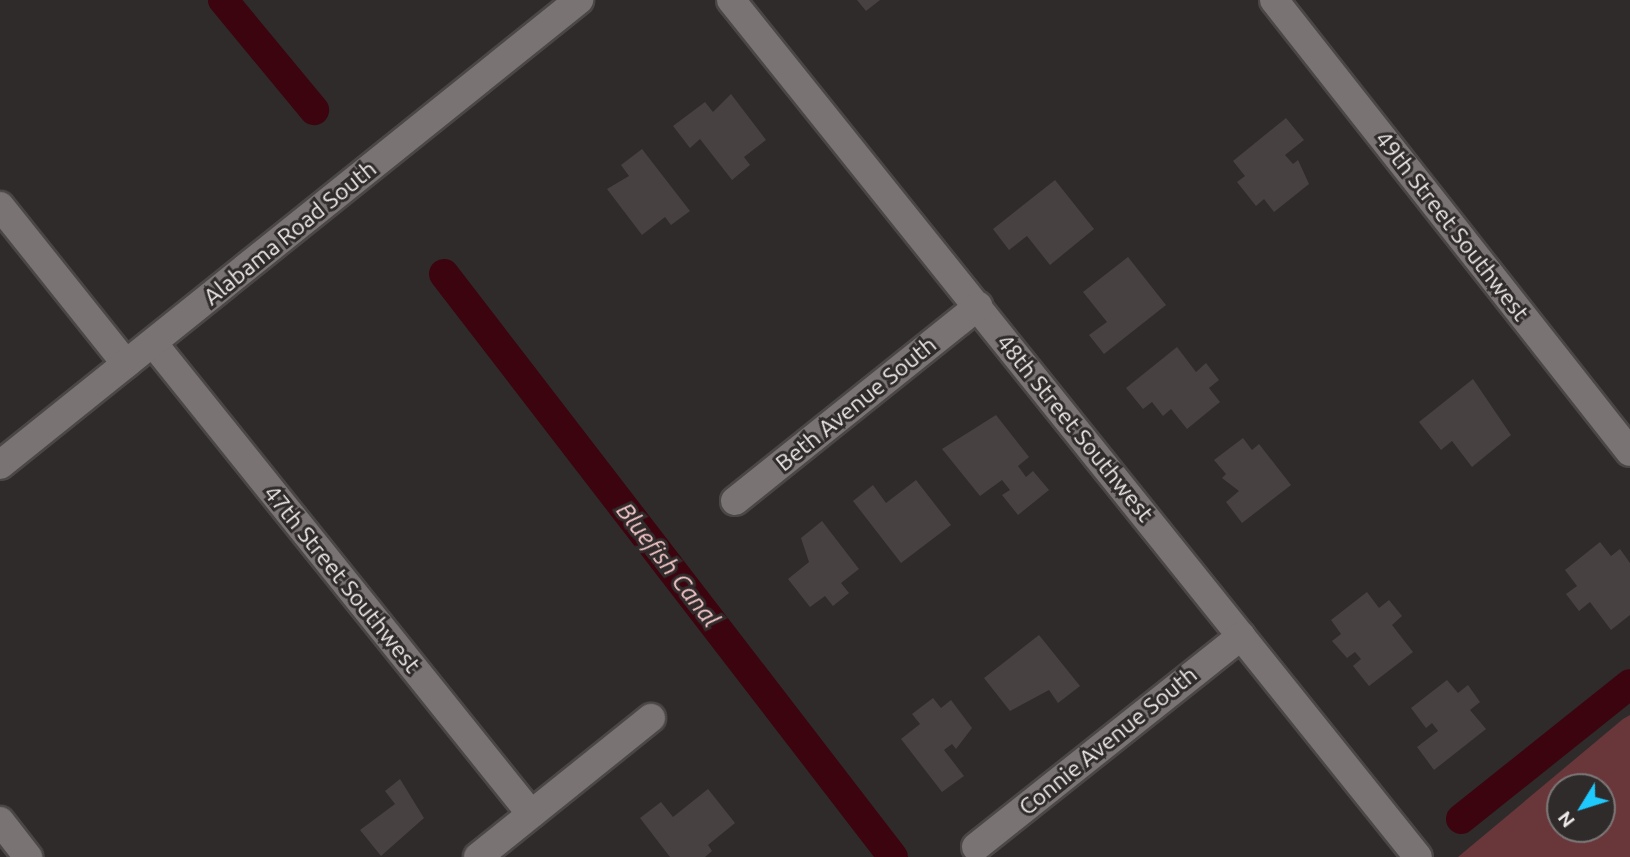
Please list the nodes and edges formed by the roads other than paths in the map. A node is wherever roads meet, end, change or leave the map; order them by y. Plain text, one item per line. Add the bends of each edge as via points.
1 (579, 0) edge
2 (731, 0) edge
3 (1274, 0) edge
4 (0, 206) edge
5 (978, 306) junction
6 (153, 343) junction
7 (126, 364) junction
8 (1630, 452) edge
9 (0, 465) edge
10 (735, 501) dead end
11 (1241, 636) junction
12 (651, 718) dead end
13 (531, 814) junction
14 (0, 821) edge
15 (976, 847) dead end
16 (28, 857) edge
17 (478, 857) edge
18 (1418, 857) edge

1 - 6 street, Alabama Road South
2 - 5 street, 48th Street Southwest
3 - 8 street, 49th Street Southwest
4 - 7 street
5 - 10 street, Beth Avenue South
5 - 11 street, 48th Street Southwest
6 - 7 street, Alabama Road South
6 - 13 street, 47th Street Southwest
7 - 9 street, Alabama Road South
11 - 15 street, Connie Avenue South
11 - 18 street, 48th Street Southwest
12 - 13 street
13 - 17 street
14 - 16 street

